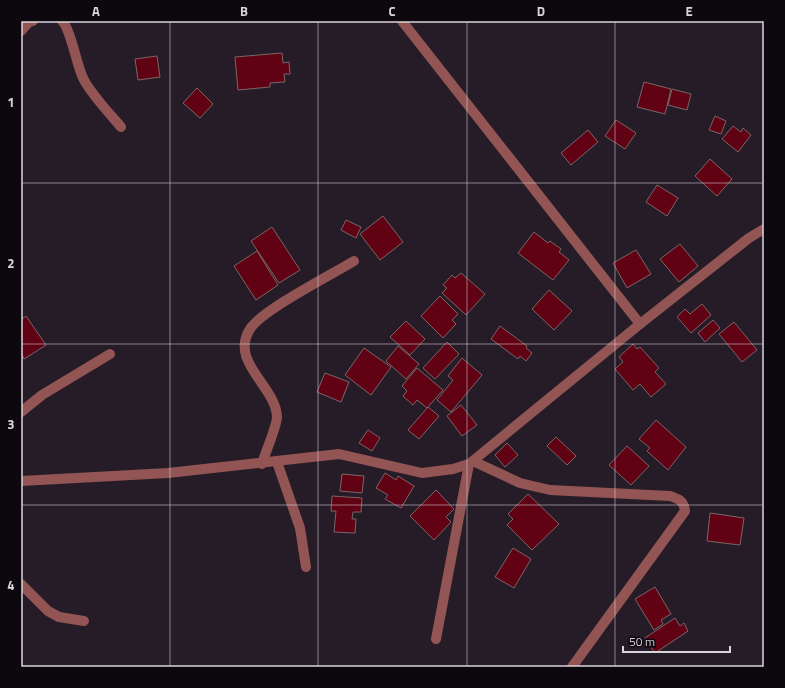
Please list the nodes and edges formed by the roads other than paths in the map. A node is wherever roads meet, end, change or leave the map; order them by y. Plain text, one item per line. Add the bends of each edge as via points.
1 (33, 21) edge
2 (62, 21) edge
3 (402, 21) edge
4 (21, 31) edge
5 (121, 128) dead end
6 (764, 229) edge
7 (354, 261) dead end
8 (640, 324) junction
9 (110, 354) dead end
10 (21, 412) edge
11 (277, 462) junction
12 (472, 463) junction
13 (262, 464) junction
14 (21, 481) edge
15 (306, 567) dead end
16 (21, 584) edge
17 (84, 621) dead end
18 (436, 639) dead end
19 (572, 667) edge

1 - 4 street
2 - 5 street via 67,24 74,55 84,80
3 - 8 street
6 - 8 street
7 - 13 street via 266,313 250,329 245,341 247,360 273,400 277,418
8 - 12 street
9 - 10 street via 42,395
11 - 12 street via 339,454 422,473 453,469
11 - 13 street
11 - 15 street via 300,528
12 - 18 street
12 - 19 street via 520,483 550,490 670,496 680,500 684,505 685,511
13 - 14 street via 168,473
16 - 17 street via 59,617

